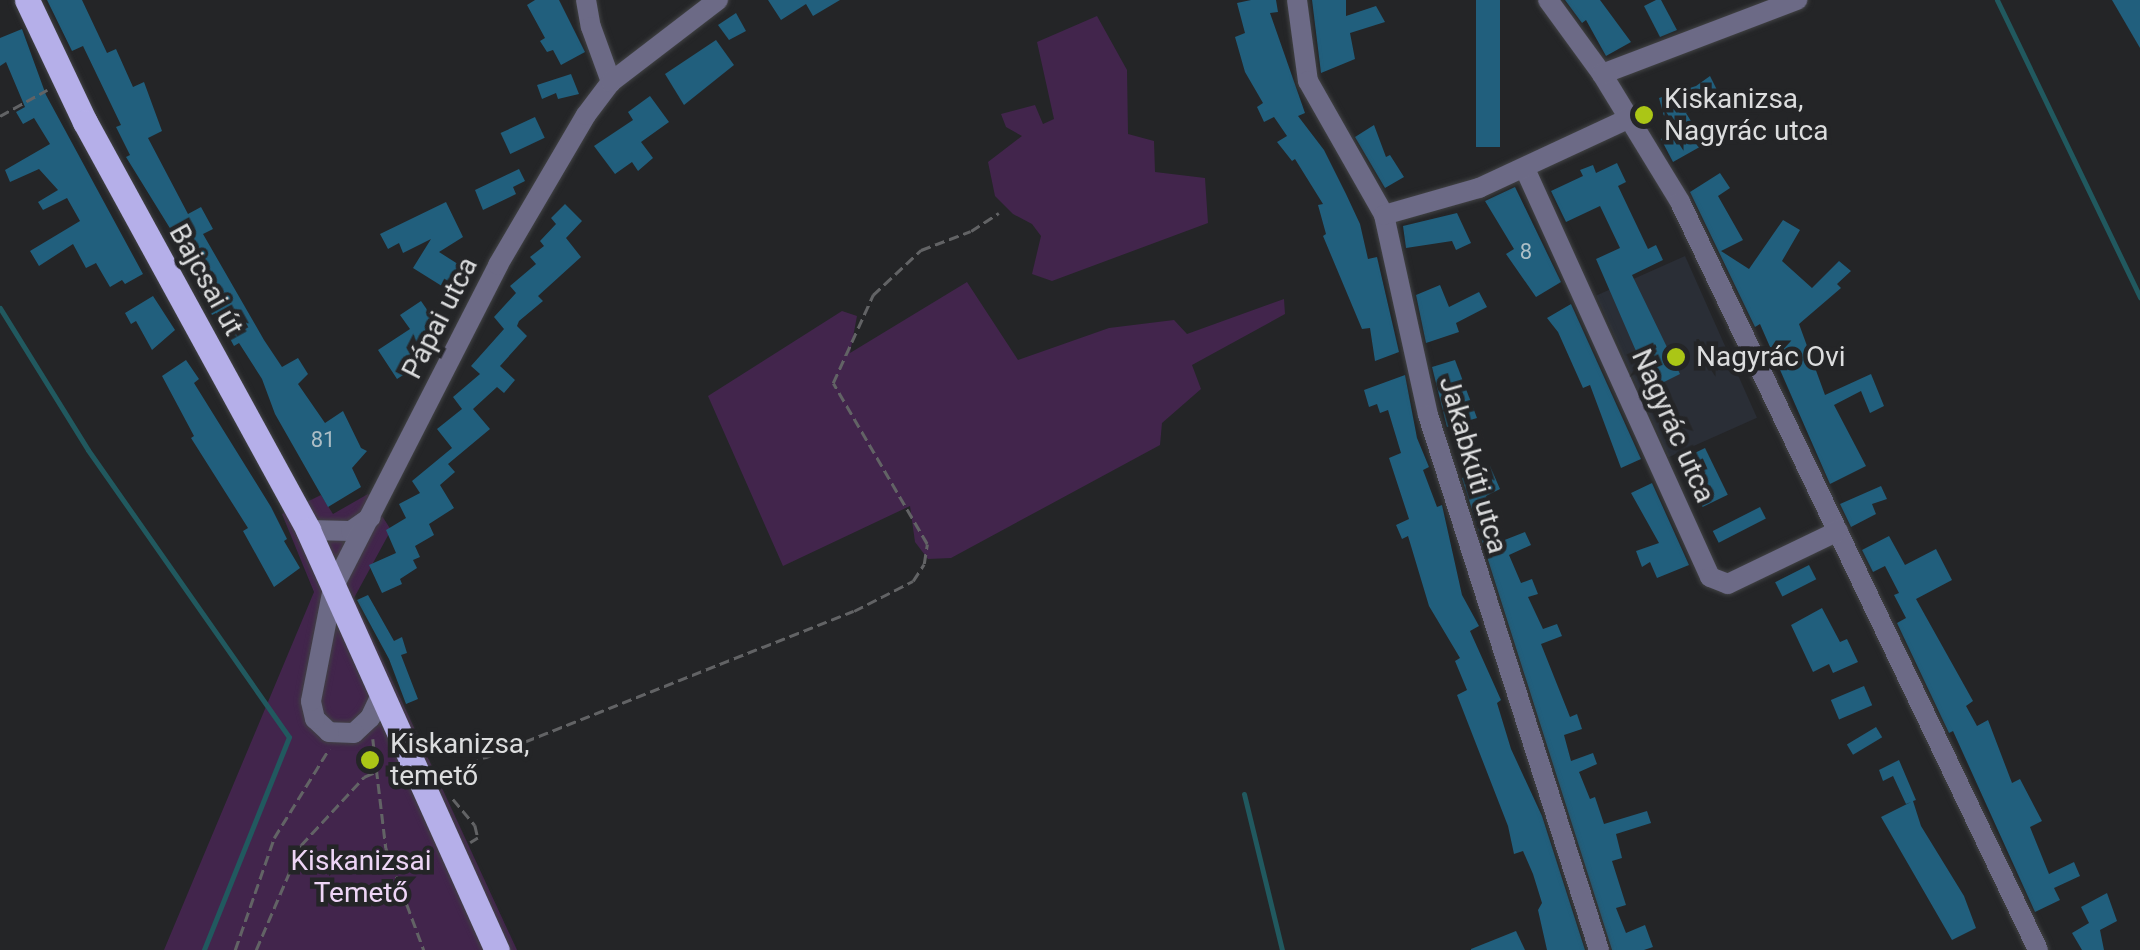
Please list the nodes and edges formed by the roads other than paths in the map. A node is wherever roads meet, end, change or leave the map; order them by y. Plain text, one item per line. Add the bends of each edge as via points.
1 (27, 0) edge
2 (586, 0) edge
3 (718, 0) edge
4 (1296, 0) edge
5 (1548, 0) edge
6 (1796, 0) edge
7 (1602, 74) junction
8 (612, 82) junction
9 (1630, 118) junction
10 (1525, 168) junction
11 (1384, 215) junction
12 (372, 516) junction
13 (308, 530) junction
14 (1838, 531) junction
15 (333, 588) junction
16 (380, 697) junction
17 (497, 950) edge
18 (1599, 950) edge
19 (2038, 950) edge

1 - 13 main road, Bajcsai út
2 - 8 street
3 - 8 street, Pápai utca
4 - 11 street, Jakabkúti utca via 1308,81
5 - 7 street
6 - 7 street
7 - 9 street
8 - 12 street, Pápai utca via 563,151 498,265
9 - 10 street
9 - 14 street via 1686,215
10 - 11 street via 1433,204
10 - 14 street, Nagyrác utca via 1710,577 1728,584
11 - 18 street, Jakabkúti utca via 1428,415
12 - 13 street via 351,531
12 - 15 street, Pápai utca
13 - 15 main road, Bajcsai út
14 - 19 street
15 - 16 main road, Bajcsai út
15 - 16 street, Pápai utca via 311,701 315,719 336,734 363,726
16 - 17 main road, Bajcsai út

